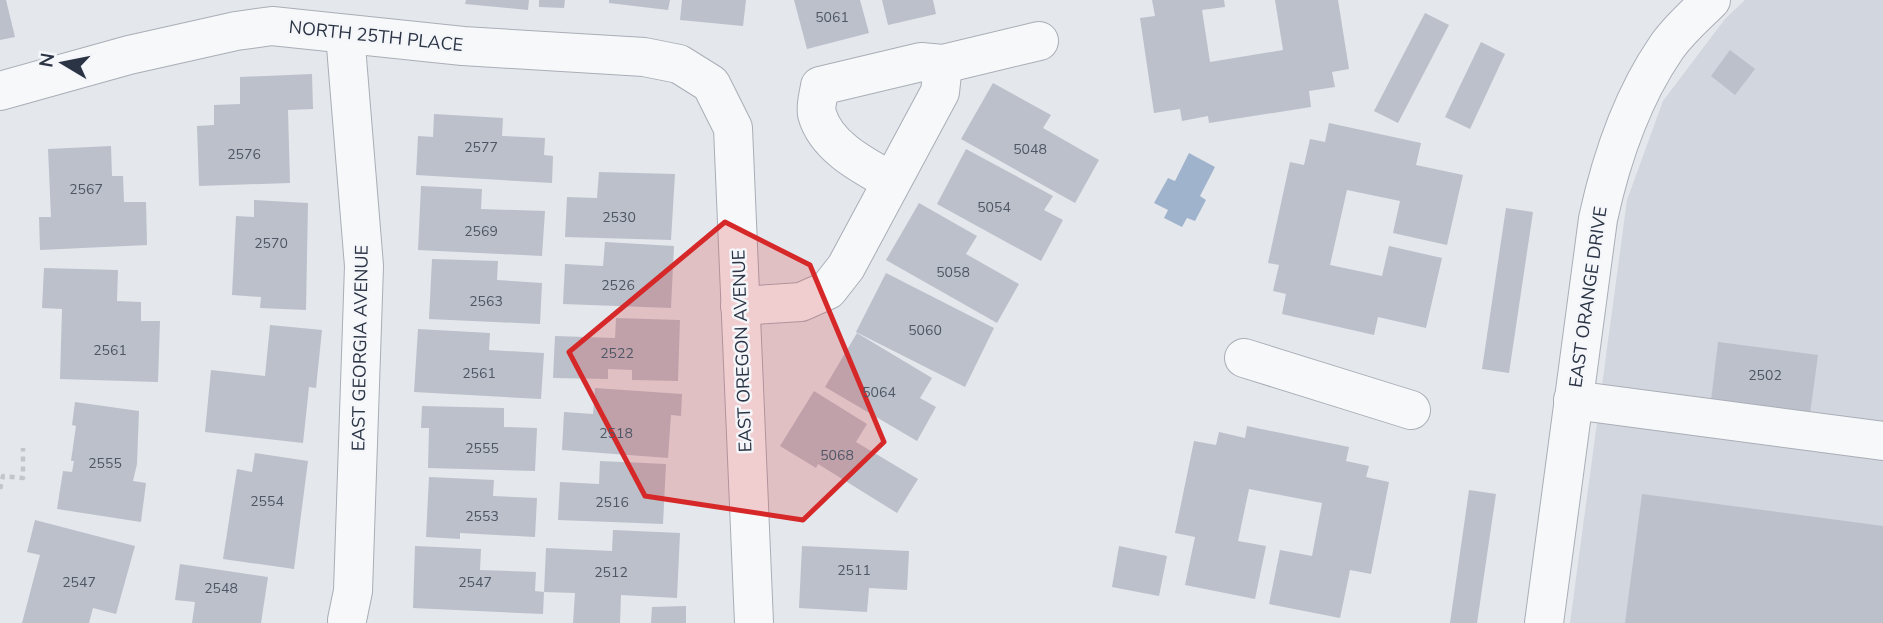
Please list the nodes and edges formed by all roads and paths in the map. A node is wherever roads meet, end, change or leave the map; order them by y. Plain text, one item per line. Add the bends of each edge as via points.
1 (1710, 0) edge
2 (345, 34) junction
3 (1038, 41) dead end
4 (943, 64) junction
5 (711, 85) joint
6 (0, 91) edge
7 (891, 181) junction
8 (740, 306) junction
9 (1244, 358) dead end
10 (1573, 400) junction
11 (1411, 410) dead end
12 (1883, 441) edge
13 (23, 448) dead end
14 (0, 489) edge
15 (345, 622) edge
16 (754, 623) edge
17 (1544, 623) edge

1 - 10 street, EAST ORANGE DRIVE via 1666,47 1610,165
2 - 5 street, NORTH 25TH PLACE via 644,57 679,64
2 - 6 street, NORTH 25TH PLACE via 272,26 236,31
2 - 15 street, EAST GEORGIA AVENUE via 364,266 353,591
3 - 4 street
4 - 7 street via 940,92
4 - 7 street via 921,62 820,86 817,113 831,140
5 - 8 street, EAST OREGON AVENUE via 733,128
7 - 8 street via 846,267 828,290 802,302
8 - 16 street, EAST OREGON AVENUE
9 - 11 street
10 - 12 street
10 - 17 street, EAST ORANGE DRIVE
13 - 14 path via 23,478 3,476

